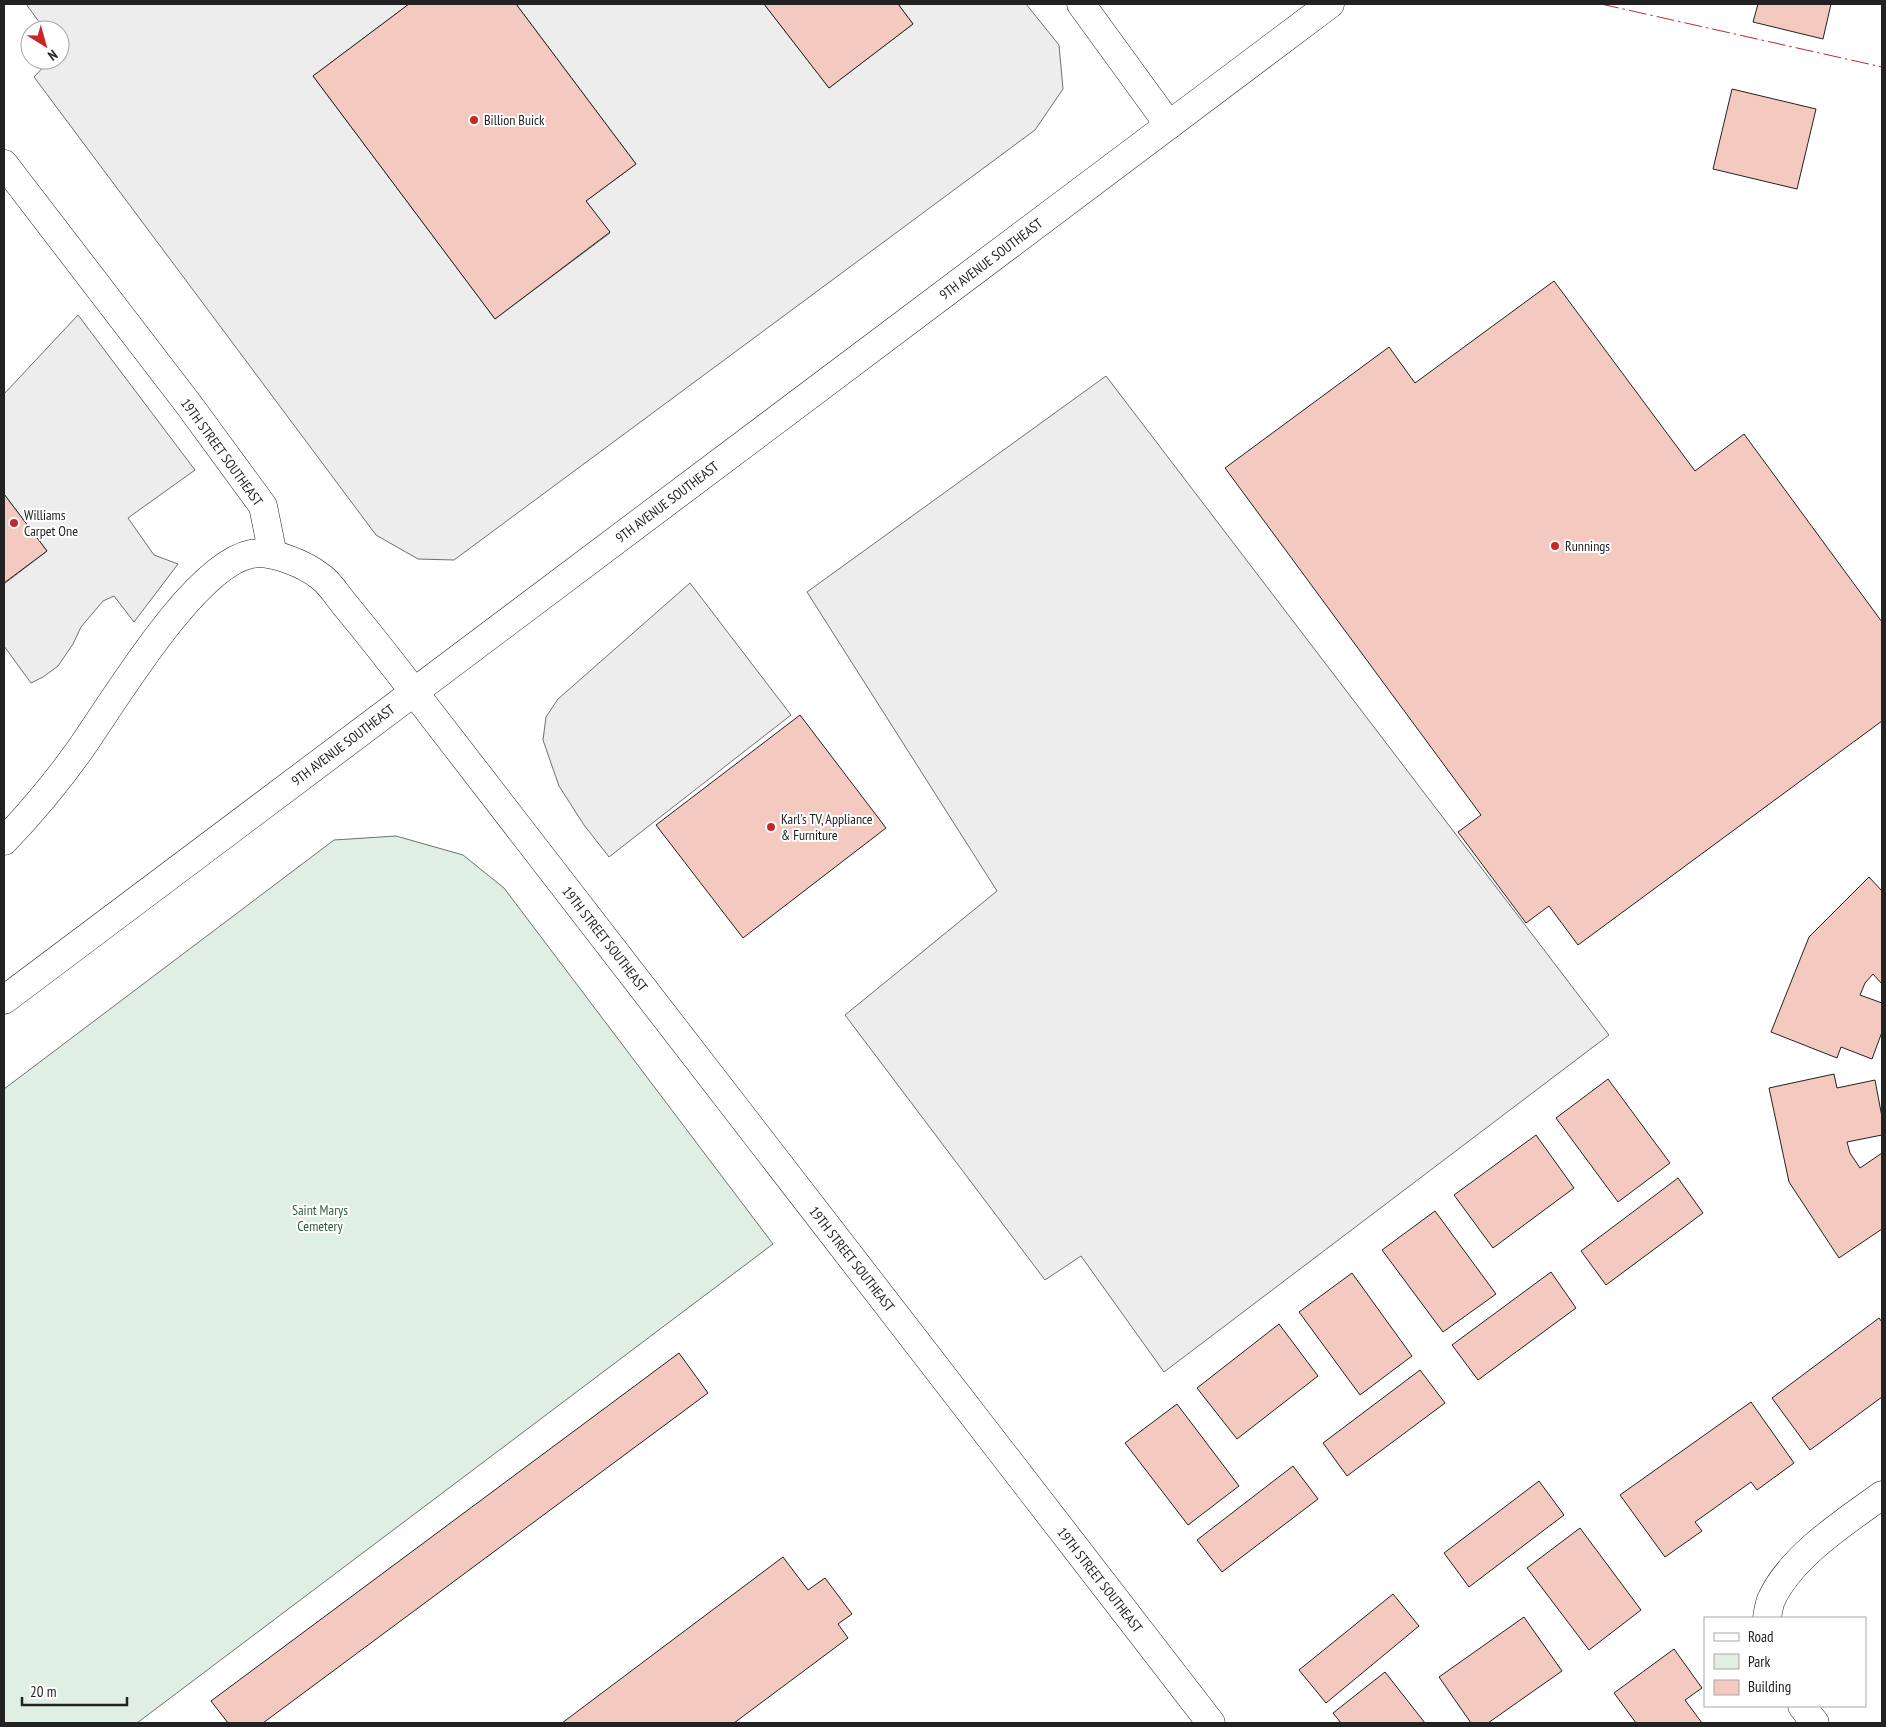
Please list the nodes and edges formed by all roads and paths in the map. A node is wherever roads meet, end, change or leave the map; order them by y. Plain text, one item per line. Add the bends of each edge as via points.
1 (1081, 4) edge
2 (1330, 4) edge
3 (1169, 125) junction
4 (4, 164) edge
5 (273, 555) junction
6 (414, 692) junction
7 (4, 841) edge
8 (4, 1000) edge
9 (1882, 1495) edge
10 (1767, 1617) edge
11 (1211, 1723) edge

1 - 3 main road
2 - 3 main road, 9TH AVENUE SOUTHEAST
3 - 6 main road, 9TH AVENUE SOUTHEAST
4 - 5 main road, 19TH STREET SOUTHEAST via 263,506
5 - 6 main road, 19TH STREET SOUTHEAST via 322,577
5 - 7 main road via 251,554 228,564 181,608 49,792
6 - 8 main road, 9TH AVENUE SOUTHEAST
6 - 11 main road, 19TH STREET SOUTHEAST
9 - 10 main road via 1826,1536 1786,1575 1771,1600

